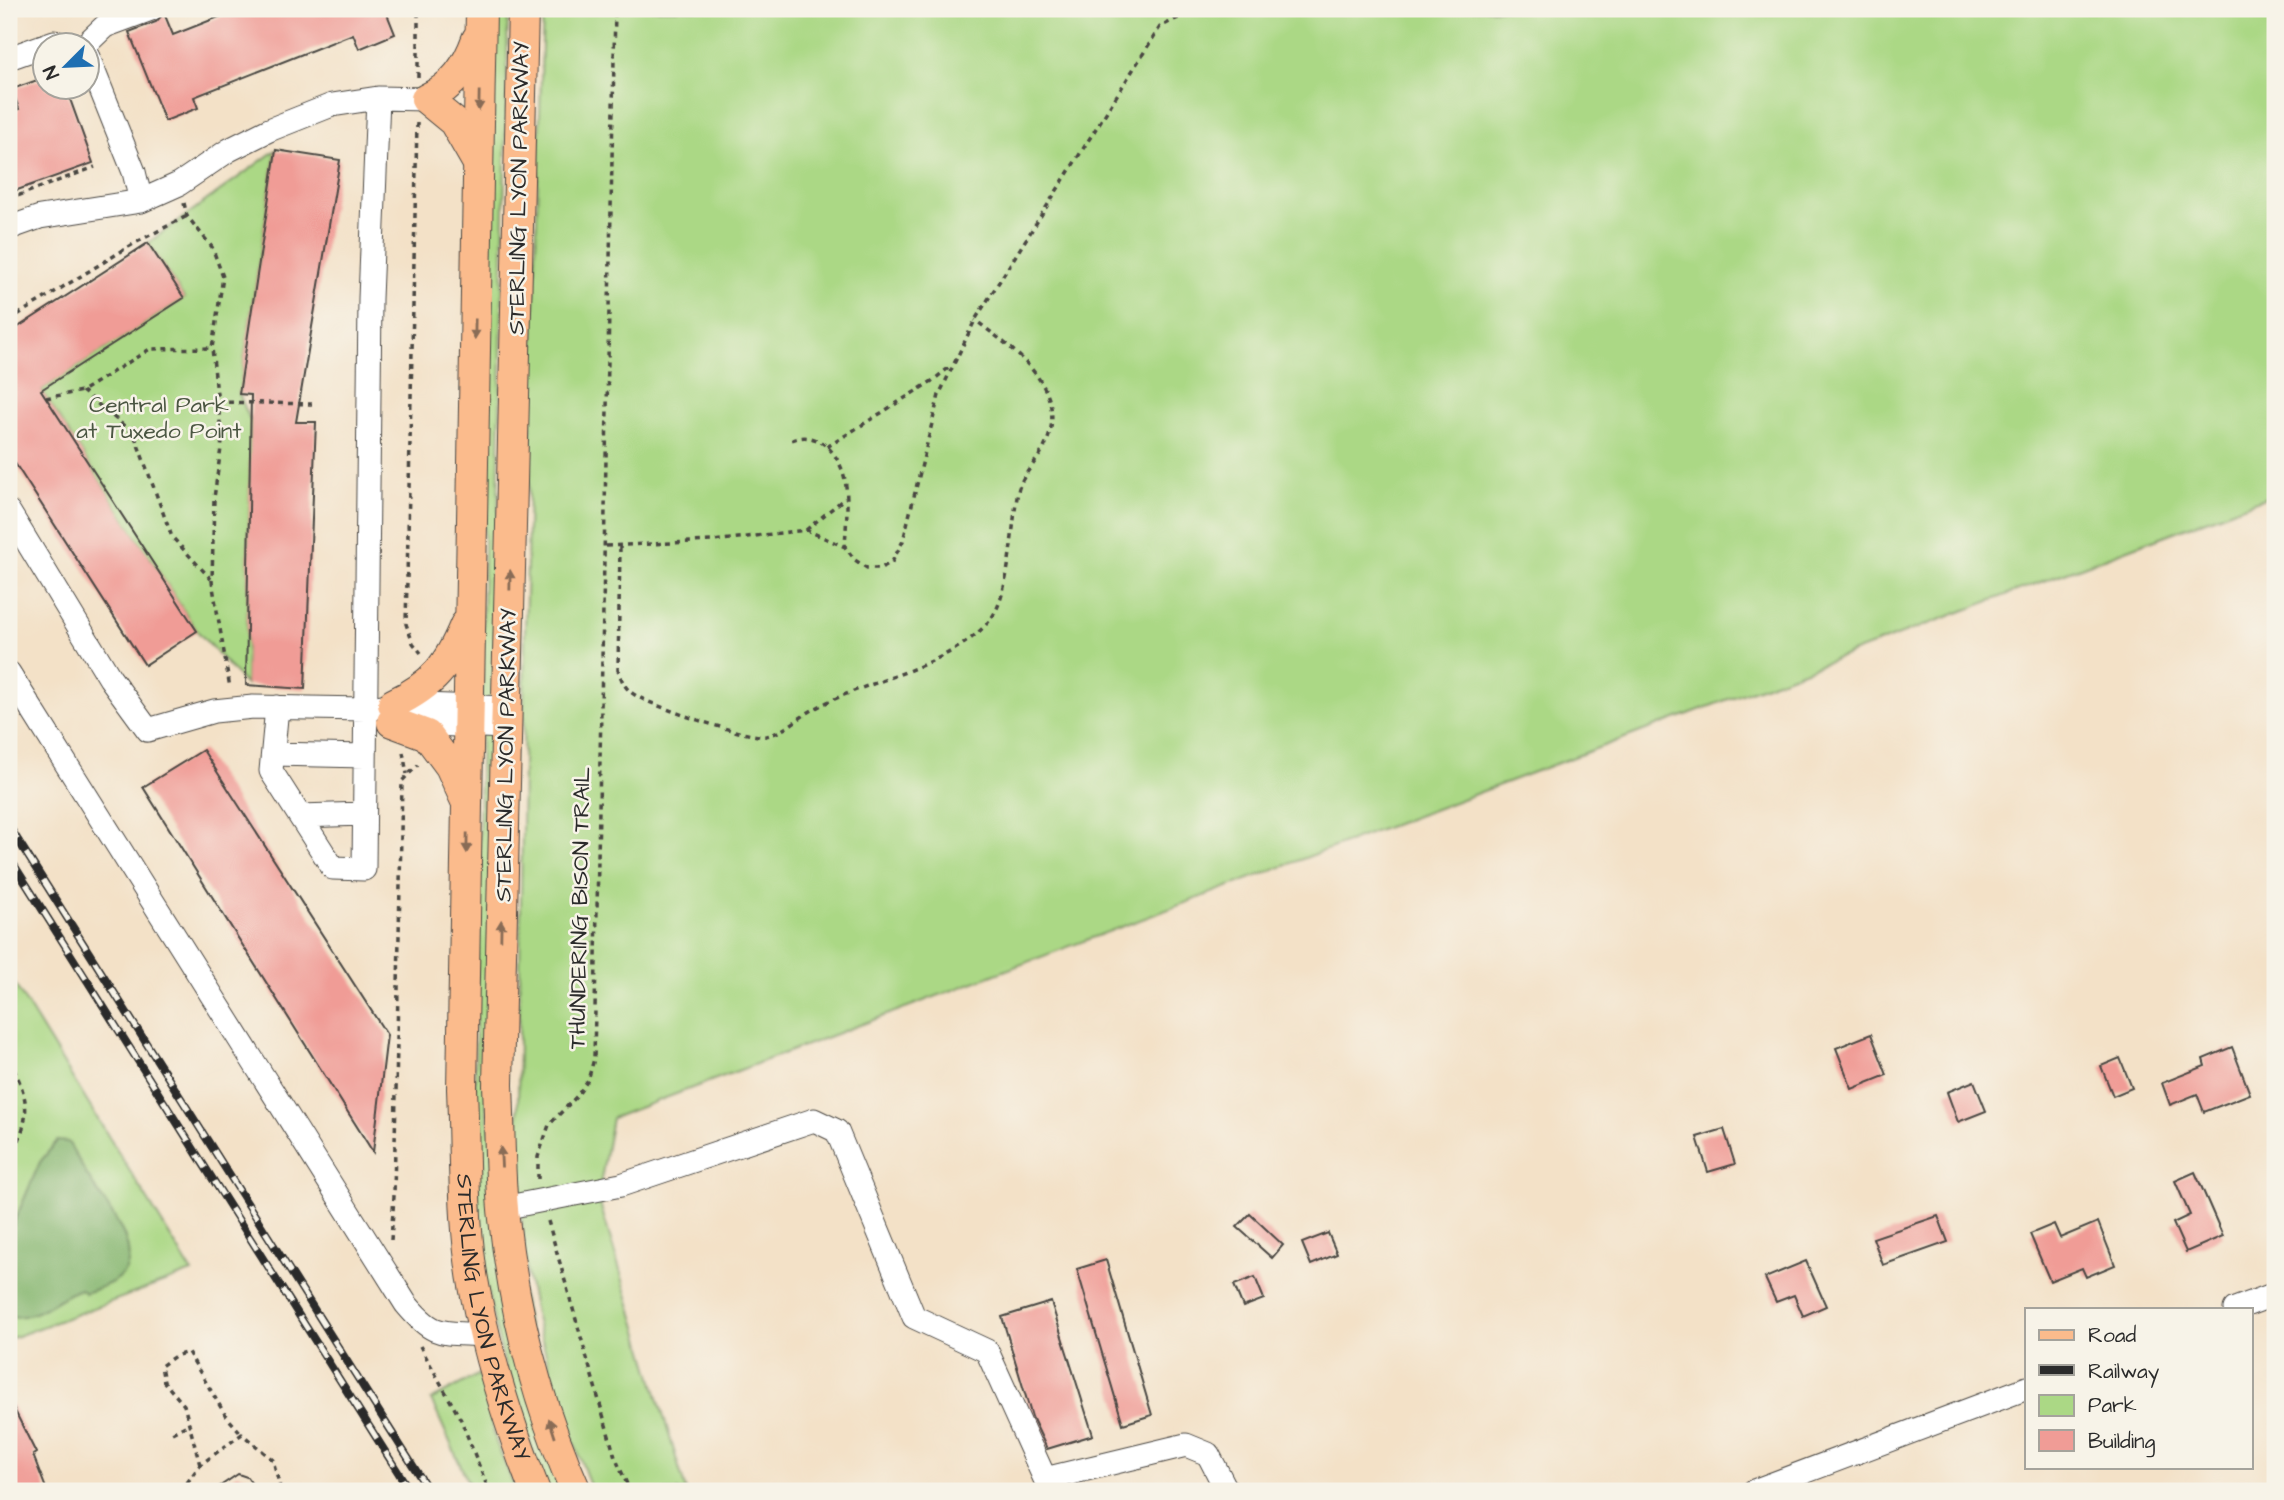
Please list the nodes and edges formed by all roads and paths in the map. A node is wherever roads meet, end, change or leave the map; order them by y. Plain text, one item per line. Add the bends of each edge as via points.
1 (151, 9) edge
2 (418, 9) edge
3 (523, 9) edge
4 (615, 9) edge
5 (1196, 9) edge
6 (481, 19) edge
7 (99, 32) edge
8 (32, 50) edge
9 (9, 58) edge
10 (102, 92) edge
11 (378, 98) junction
12 (422, 99) junction
13 (478, 164) junction
14 (95, 167) dead end
15 (179, 184) junction
16 (9, 199) edge
17 (141, 201) junction
18 (187, 216) junction
19 (9, 228) edge
20 (9, 320) edge
21 (975, 320) junction
22 (212, 348) junction
23 (954, 363) junction
24 (82, 391) junction
25 (46, 398) dead end
26 (218, 402) junction
27 (312, 404) dead end
28 (792, 440) dead end
29 (827, 447) junction
30 (846, 497) junction
31 (9, 512) edge
32 (806, 530) junction
33 (605, 546) junction
34 (620, 547) junction
35 (845, 547) junction
36 (212, 581) junction
37 (471, 612) junction
38 (9, 674) edge
39 (438, 675) junction
40 (277, 707) junction
41 (234, 709) junction
42 (383, 712) junction
43 (469, 716) junction
44 (506, 718) junction
45 (438, 748) junction
46 (273, 754) junction
47 (365, 756) junction
48 (467, 804) junction
49 (365, 814) junction
50 (300, 816) junction
51 (9, 1060) edge
52 (9, 1167) edge
53 (394, 1196) dead end
54 (542, 1199) junction
55 (503, 1208) junction
56 (2275, 1294) edge
57 (2238, 1308) edge
58 (485, 1335) junction
59 (2025, 1389) edge
60 (187, 1425) junction
61 (172, 1433) dead end
62 (242, 1434) junction
63 (200, 1465) junction
64 (181, 1491) edge
65 (282, 1491) edge
66 (535, 1491) edge
67 (576, 1491) edge
68 (630, 1491) edge
69 (1227, 1491) edge
70 (1754, 1491) edge

1 - 7 street
2 - 12 path
44 -> 3 main road, STERLING LYON PARKWAY
4 - 33 path, THUNDERING BISON TRAIL
5 - 21 path via 1160,27
6 - 12 main road via 470,57 458,76 449,87
6 -> 13 main road, STERLING LYON PARKWAY
8 - 9 street
10 - 17 street
11 - 12 street
11 - 15 street via 332,105 269,130
11 - 42 street via 370,299
12 - 13 main road via 454,122
12 - 39 path via 406,624 413,643
13 -> 37 main road, STERLING LYON PARKWAY
14 - 16 path
15 - 17 street
15 - 18 path
17 - 19 street via 40,217
18 - 20 path
18 - 22 path via 212,247 223,277
21 - 23 path
21 - 34 path via 1024,358 1046,390 1051,425 1045,446 1018,488 1008,568 992,619 962,646 817,707 774,735 762,737 699,720 635,696 623,685 618,670
22 - 24 path via 150,349
22 - 26 path
23 - 29 path
23 - 35 path via 939,395 904,541 892,562 867,568
24 - 25 path
24 - 36 path via 134,434 172,537
26 - 27 path
26 - 36 path via 222,441 214,498
28 - 29 path via 805,435
29 - 30 path via 845,478
30 - 32 path
30 - 35 path
31 - 41 street via 110,678 148,730
32 - 34 path
32 - 35 path
33 - 34 path
33 - 54 path, THUNDERING BISON TRAIL via 594,1059 588,1080 550,1125 538,1157
36 - 41 path
37 - 39 main road via 452,656
37 - 43 main road, STERLING LYON PARKWAY
38 - 58 street via 406,1304 433,1332
39 - 42 main road
40 - 41 street
40 - 42 street
40 - 46 street
42 - 43 street
42 - 45 main road via 427,735
42 - 47 street
43 - 44 street
43 - 48 main road, STERLING LYON PARKWAY
55 -> 44 main road, STERLING LYON PARKWAY via 498,1085
45 - 48 main road
45 - 53 path via 402,781
46 - 47 street
46 - 50 street via 271,771
47 - 49 street
48 -> 58 main road, STERLING LYON PARKWAY via 462,1088 467,1223
49 - 50 street
49 - 50 street via 364,869 333,868
51 - 52 path via 28,1104
54 - 55 street
54 - 68 path, THUNDERING BISON TRAIL via 615,1457
54 - 69 street via 621,1185 814,1120 837,1130 914,1317 987,1351 1045,1479 1186,1445 1208,1454
67 -> 55 main road, STERLING LYON PARKWAY via 527,1349
56 - 57 street
58 - 66 main road, STERLING LYON PARKWAY
59 - 70 street
60 - 61 path
60 - 62 path via 184,1405 164,1382 161,1366 188,1352
60 - 63 path
62 - 63 path
62 - 65 path via 273,1460
63 - 64 path

